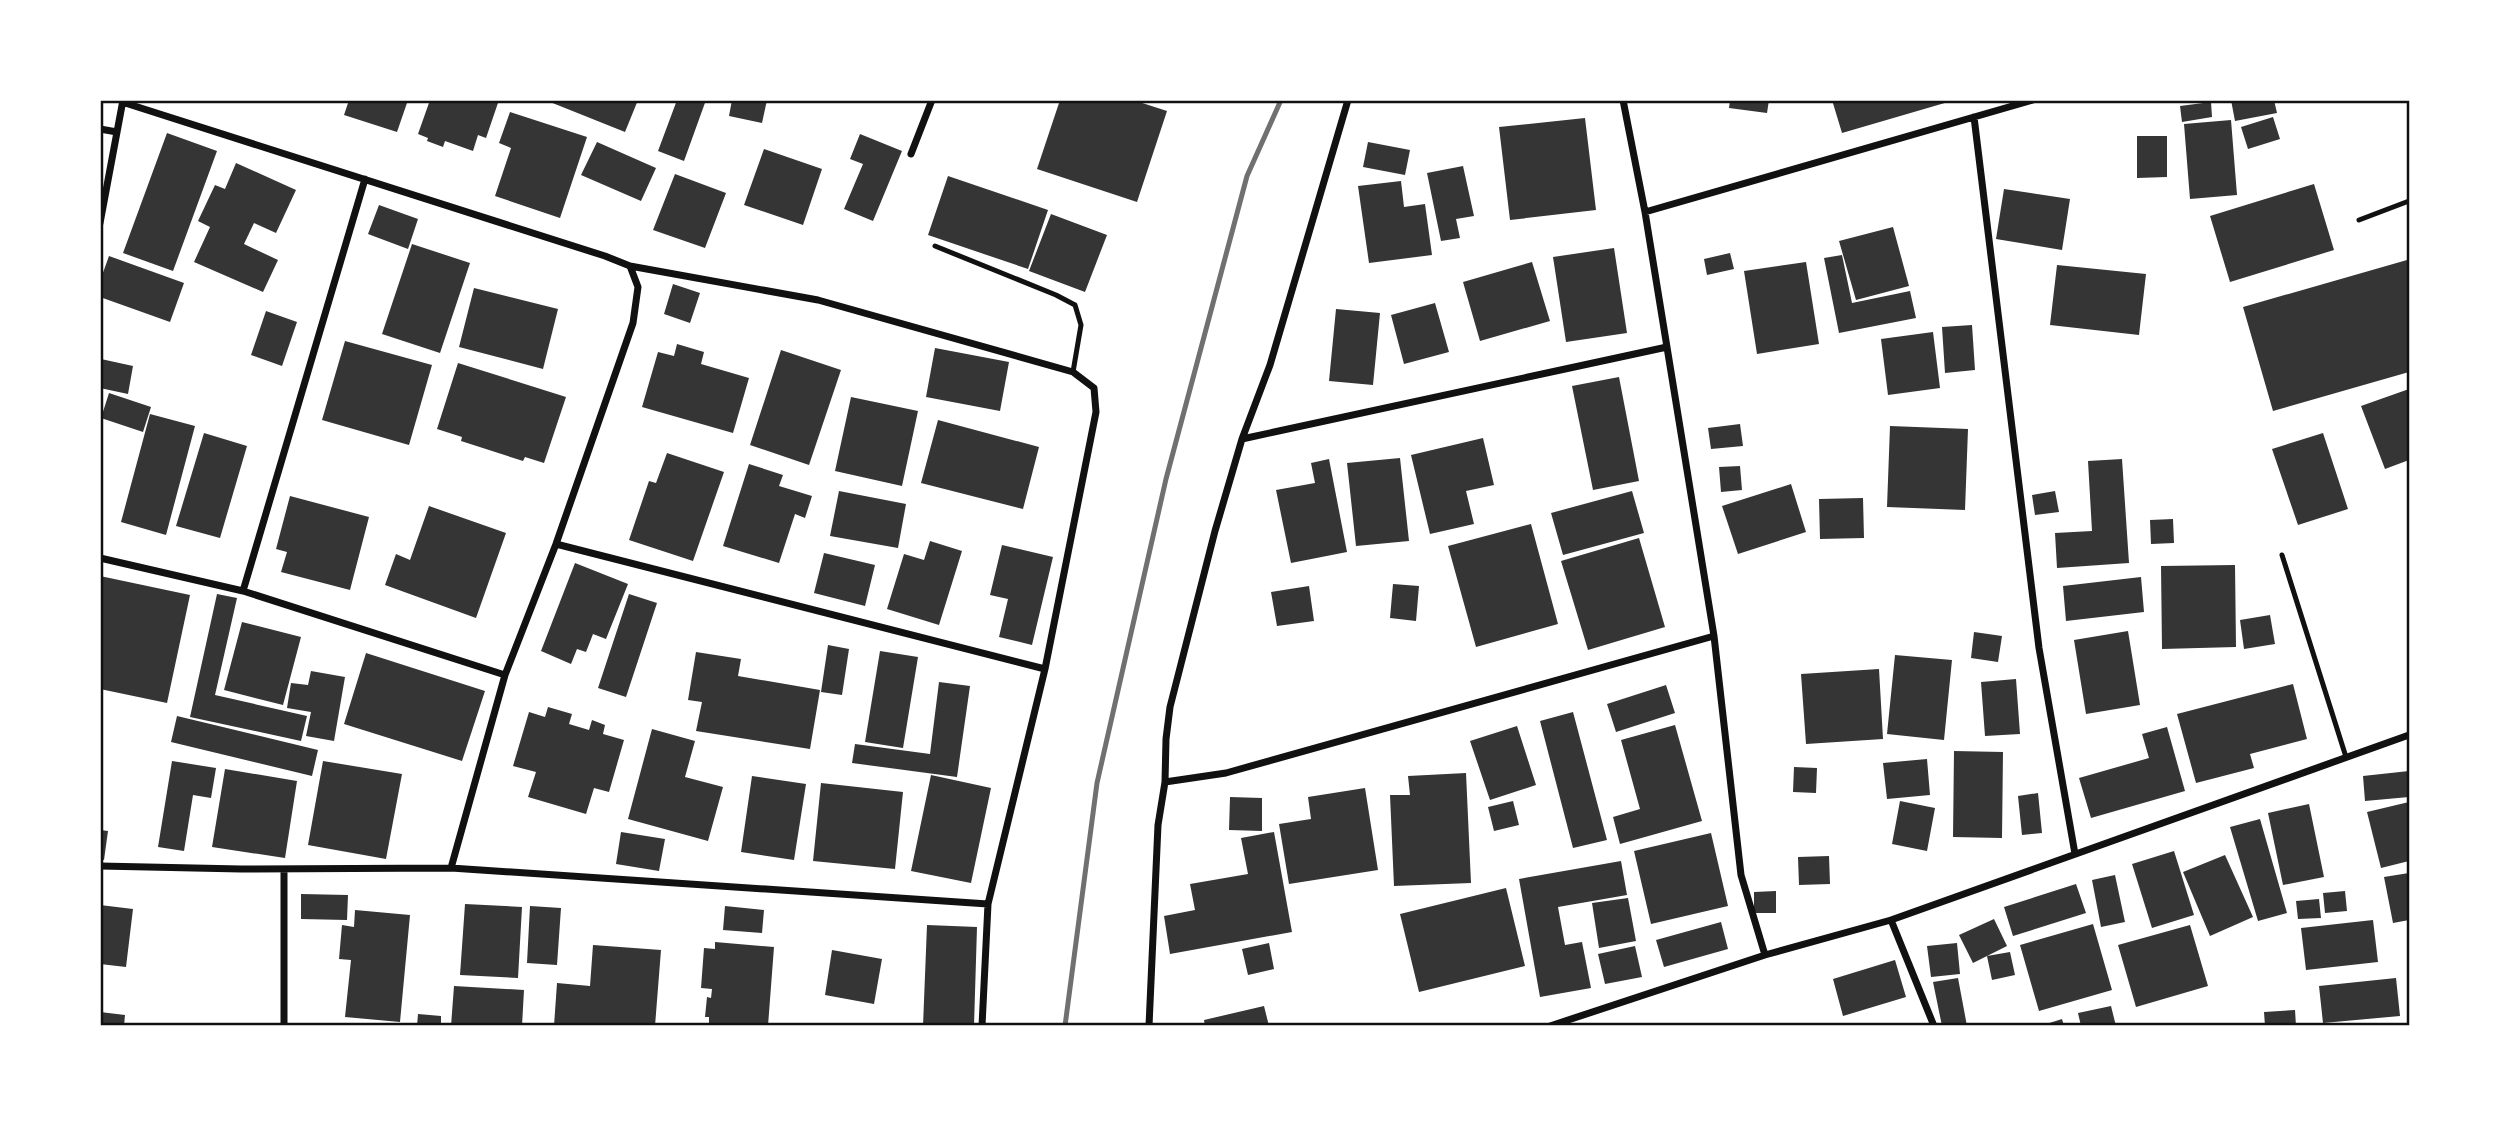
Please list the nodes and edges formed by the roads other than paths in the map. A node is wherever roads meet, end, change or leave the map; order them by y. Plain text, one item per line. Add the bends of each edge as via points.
1 (932, 100) edge
2 (1348, 100) edge
3 (1622, 100) edge
4 (2033, 100) edge
5 (123, 101) edge
6 (1974, 117) junction
7 (100, 129) edge
8 (117, 132) junction
9 (911, 154) dead end
10 (365, 179) junction
11 (2409, 201) edge
12 (1645, 212) junction
13 (2359, 220) dead end
14 (100, 223) edge
15 (935, 246) dead end
16 (630, 266) junction
17 (1667, 347) junction
18 (1073, 372) junction
19 (1242, 439) junction
20 (556, 544) junction
21 (2282, 555) dead end
22 (100, 558) edge
23 (243, 591) junction
24 (1714, 636) junction
25 (1045, 669) junction
26 (505, 675) junction
27 (2409, 734) edge
28 (2346, 757) junction
29 (1165, 782) junction
30 (2075, 854) junction
31 (100, 866) edge
32 (284, 869) junction
33 (451, 869) junction
34 (988, 904) junction
35 (1891, 920) junction
36 (1765, 956) junction
37 (284, 1026) edge
38 (982, 1026) edge
39 (1149, 1026) edge
40 (1550, 1026) edge
41 (1934, 1026) edge

1 - 9 street
2 - 19 street via 1270,365
3 - 12 street
4 - 6 street
5 - 8 street
5 - 10 street
6 - 12 street
6 - 30 street via 2039,648
7 - 8 street
8 - 14 street
10 - 16 street
10 - 23 street
11 - 13 lane
12 - 17 street
15 - 18 lane via 1075,305 1081,325
16 - 18 street via 818,300
16 - 20 street via 638,286 633,323
17 - 19 street
17 - 24 street
18 - 25 street via 1094,387 1096,412
19 - 29 street via 1170,707
20 - 25 street
20 - 26 street
21 - 28 lane
22 - 23 street
23 - 26 street
24 - 29 street via 1226,773
24 - 36 street via 1741,875
25 - 34 street
26 - 33 street
27 - 28 street
28 - 30 street
29 - 39 street via 1158,825
30 - 35 street
31 - 32 street
32 - 33 street
32 - 37 street
33 - 34 street
34 - 38 street
35 - 36 street
35 - 41 street
36 - 40 street

